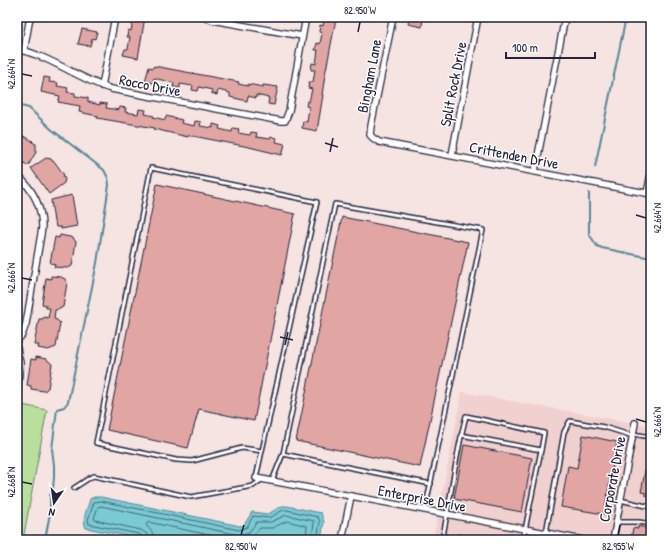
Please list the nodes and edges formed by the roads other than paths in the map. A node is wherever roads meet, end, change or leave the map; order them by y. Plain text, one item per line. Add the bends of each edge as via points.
1 (30, 17) edge
2 (115, 17) edge
3 (204, 17) edge
4 (306, 17) edge
5 (392, 17) edge
6 (478, 17) edge
7 (565, 17) edge
8 (302, 36) junction
9 (17, 49) edge
10 (24, 51) junction
11 (102, 86) junction
12 (373, 138) joint
13 (452, 155) junction
14 (536, 171) junction
15 (651, 174) edge
16 (17, 175) edge
17 (649, 194) edge
18 (17, 341) edge
19 (17, 348) edge
20 (18, 396) edge
21 (635, 423) dead end
22 (461, 435) junction
23 (633, 435) junction
24 (651, 437) edge
25 (541, 450) junction
26 (262, 451) junction
27 (283, 454) junction
28 (256, 478) joint
29 (263, 479) junction
30 (272, 481) junction
31 (431, 484) junction
32 (74, 488) dead end
33 (351, 496) junction
34 (620, 500) junction
35 (651, 507) edge
36 (426, 510) junction
37 (448, 515) junction
38 (616, 522) junction
39 (651, 524) edge
40 (525, 529) junction
41 (546, 533) junction
42 (342, 540) edge
43 (442, 540) edge
44 (523, 540) edge
45 (584, 540) edge
46 (613, 540) edge

1 - 10 street
2 - 11 street
3 - 8 street
4 - 8 street
5 - 12 street, Bingham Lane via 371,126 370,135
6 - 13 street, Split Rock Drive
7 - 14 street
8 - 11 street, Rocco Drive via 289,111 284,121 120,92
9 - 10 street, Rocco Drive
10 - 11 street, Rocco Drive
12 - 13 street, Crittenden Drive via 379,142
13 - 14 street, Crittenden Drive
14 - 17 street, Crittenden Drive
15 - 17 street
16 - 18 street via 28,186 38,203 42,228 26,324
19 - 20 street via 20,363
21 - 23 street, Corporate Drive
22 - 25 lane
22 - 25 lane via 466,416 544,433
22 - 37 lane
23 - 24 lane
23 - 34 street, Corporate Drive
23 - 41 lane via 570,421 564,432
25 - 40 lane
26 - 26 lane via 317,202 151,168 96,443 192,461 242,448
26 - 28 lane
27 - 30 lane
27 - 31 lane
27 - 31 lane via 335,204 483,230
28 - 29 street, Enterprise Drive
29 - 30 street, Enterprise Drive
29 - 32 lane via 254,486 191,497 94,476
30 - 33 street, Enterprise Drive
31 - 36 lane
33 - 36 street, Enterprise Drive
33 - 42 street
34 - 35 lane
34 - 38 street, Corporate Drive
36 - 37 street, Enterprise Drive
37 - 40 street, Enterprise Drive
37 - 43 lane
38 - 39 lane
38 - 46 street, Corporate Drive
40 - 41 street, Enterprise Drive
40 - 44 lane
41 - 45 street, Enterprise Drive

